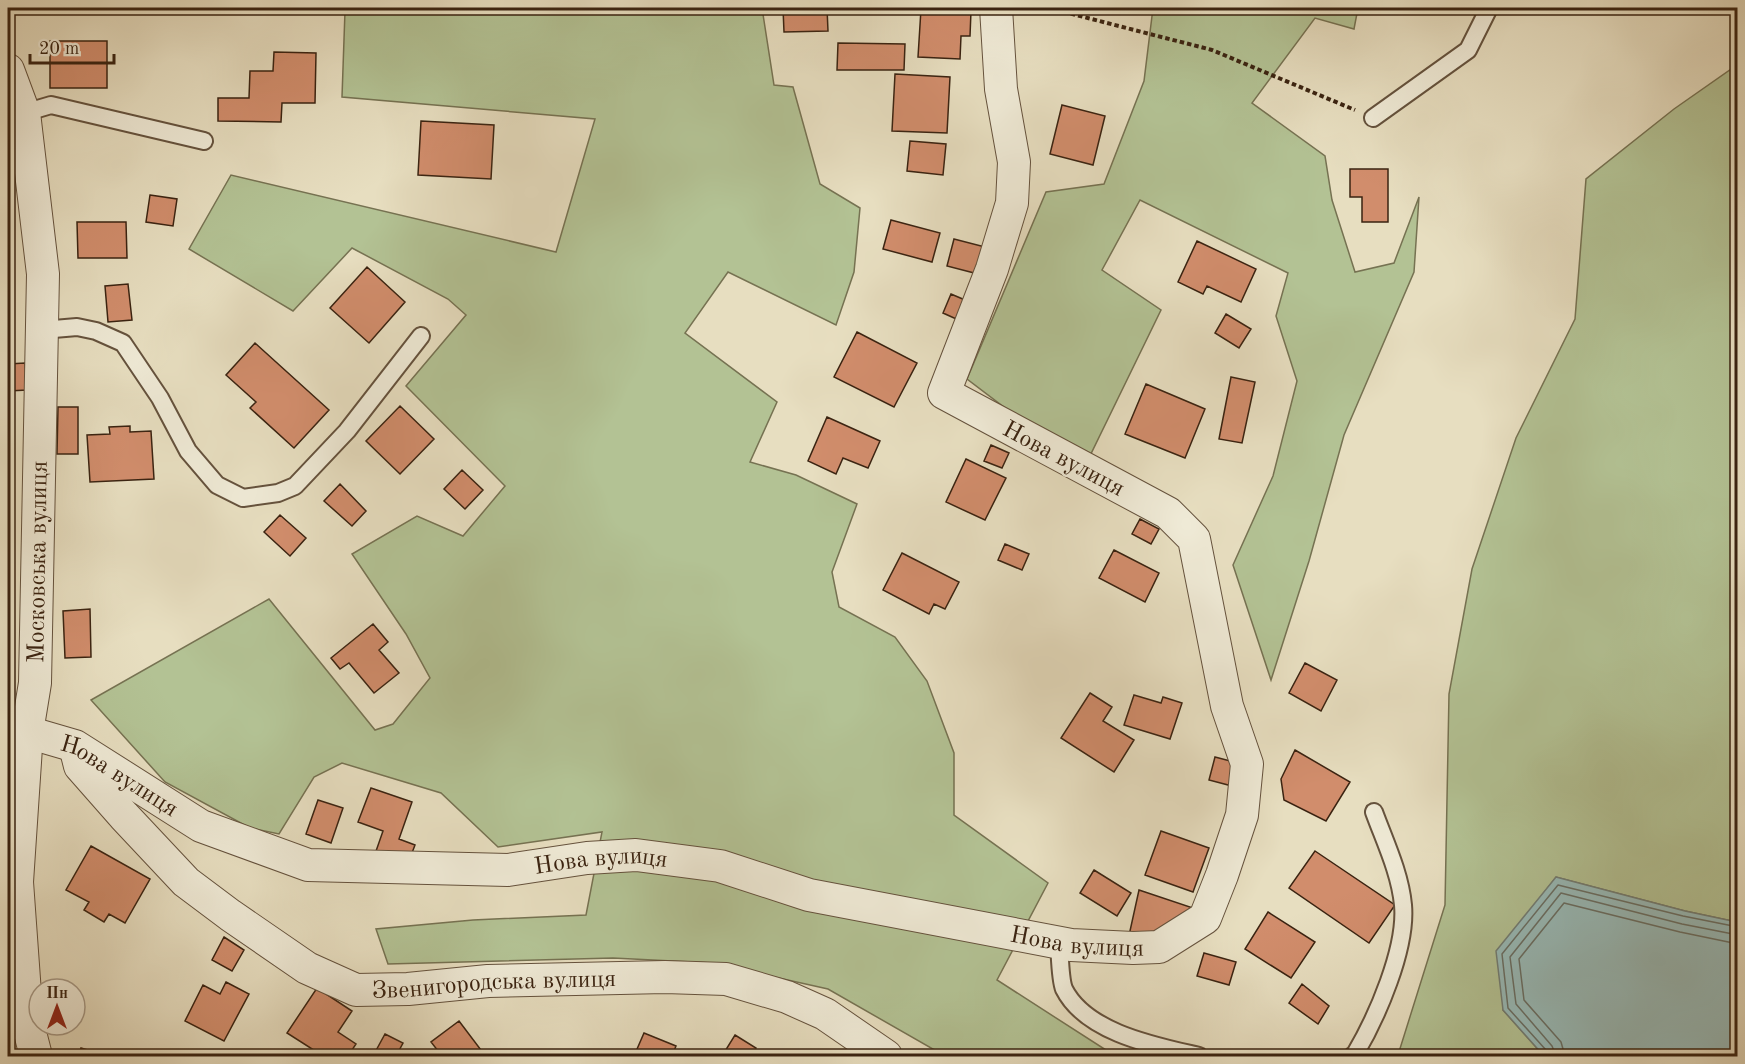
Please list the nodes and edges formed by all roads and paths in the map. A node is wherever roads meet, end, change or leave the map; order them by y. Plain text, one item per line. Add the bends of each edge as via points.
1 (996, 8) edge
2 (1049, 8) edge
3 (1489, 8) edge
4 (8, 70) edge
5 (24, 113) junction
6 (1373, 118) joint
7 (204, 141) dead end
8 (42, 330) junction
9 (421, 336) dead end
10 (17, 731) edge
11 (75, 746) junction
12 (1374, 812) dead end
13 (1059, 943) junction
14 (36, 1056) edge
15 (886, 1056) edge
16 (1199, 1056) edge
17 (1352, 1056) edge

1 - 13 street, Нова вулиця via 1001,89 1014,162 1012,203 992,269 944,393 1168,513 1194,539 1227,706 1247,764 1242,815 1205,918 1159,947
2 - 6 path via 1212,50
3 - 6 lane via 1468,50
4 - 5 street, Московська вулиця
5 - 7 lane via 51,105
5 - 8 street, Московська вулиця via 43,274
8 - 9 lane via 77,327 123,343 160,398 188,451 217,485 243,498 278,494 295,486 347,431
8 - 10 street, Московська вулиця via 35,683
10 - 11 street, Нова вулиця
10 - 14 street, Московська вулиця via 17,882 27,1021
11 - 13 street, Нова вулиця via 201,826 308,865 508,870 636,855 720,867 809,895
11 - 15 street, Звенигородська вулиця via 80,766 186,882 307,968 356,990 488,981 726,979 787,997 825,1014
12 - 17 lane via 1395,870 1403,915 1396,961 1372,1026
13 - 16 lane via 1064,988 1081,1010 1109,1030

